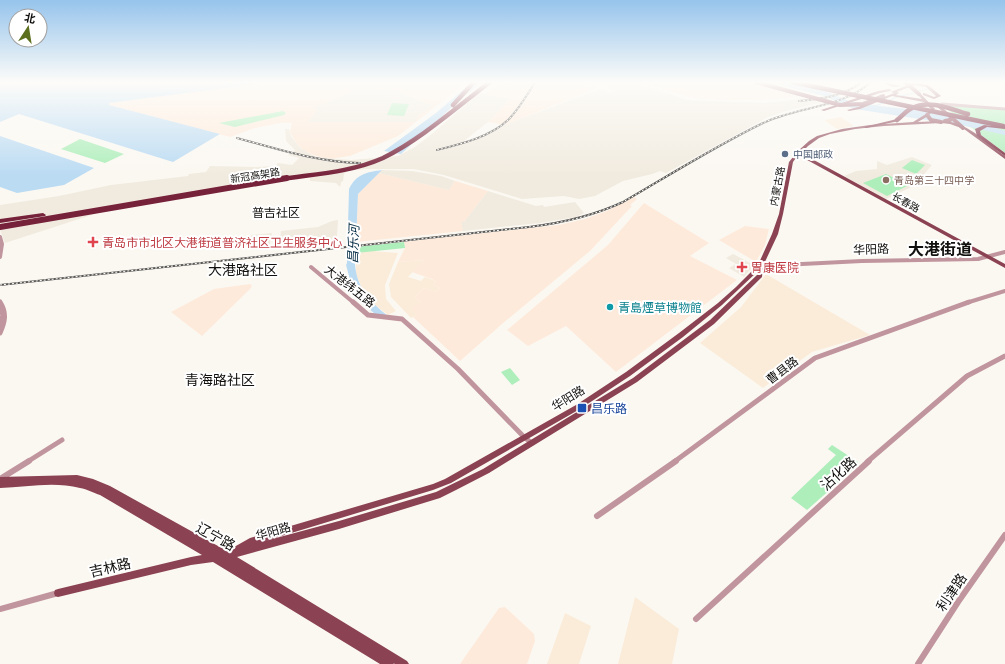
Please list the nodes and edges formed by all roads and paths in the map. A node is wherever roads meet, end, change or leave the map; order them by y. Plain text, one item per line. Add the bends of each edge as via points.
1 (443, 113) edge
2 (449, 113) edge
3 (906, 113) edge
4 (945, 113) edge
5 (947, 113) edge
6 (948, 113) edge
7 (965, 113) edge
8 (929, 114) joint
9 (950, 116) junction
10 (943, 122) junction
11 (908, 123) junction
12 (1005, 125) edge
13 (866, 127) junction
14 (963, 128) junction
15 (803, 148) junction
16 (798, 153) junction
17 (1005, 156) edge
18 (808, 159) junction
19 (50, 217) junction
20 (0, 224) edge
21 (0, 230) edge
22 (0, 238) edge
23 (1005, 252) edge
24 (0, 257) edge
25 (990, 257) junction
26 (760, 266) junction
27 (1005, 266) edge
28 (311, 267) dead end
29 (1005, 291) edge
30 (0, 302) edge
31 (0, 310) edge
32 (0, 325) edge
33 (0, 332) edge
34 (1005, 356) edge
35 (525, 438) junction
36 (62, 440) dead end
37 (530, 445) junction
38 (0, 480) edge
39 (0, 485) edge
40 (597, 516) dead end
41 (1005, 535) edge
42 (227, 556) junction
43 (213, 557) junction
44 (58, 593) joint
45 (0, 609) edge
46 (696, 619) dead end
47 (389, 664) edge
48 (404, 664) edge
49 (918, 664) edge

1 - 20 highway, 新冠高架路, bridge via 416,136 386,153 353,164
2 - 19 highway, 新冠高架路, bridge via 408,144 369,162 321,174
3 - 13 highway, bridge via 897,120
4 - 12 highway, bridge
5 - 9 main road
6 - 12 highway, bridge
7 - 12 highway, bridge
8 - 10 main road, bridge via 931,120
8 - 11 main road via 921,120
9 - 10 main road, bridge via 950,120
9 - 14 main road, bridge
10 - 11 main road, bridge
10 - 14 main road, bridge
11 - 13 main road, 内蒙古路
12 - 17 highway, bridge via 986,126 977,130 979,136
13 - 15 main road, 内蒙古路 via 829,133 816,138
14 - 17 main road
15 - 16 main road, 内蒙古路
15 - 18 main road
16 - 18 main road, 长春路
16 - 26 main road, 内蒙古路 via 789,168 775,234
18 - 25 main road, 长春路
19 - 20 highway, 新冠高架路, bridge
19 - 21 highway, bridge
22 - 24 street
23 - 25 street, 华阳路
25 - 26 street, 华阳路
25 - 27 main road, 长春路
26 - 35 main road, 华阳路 via 720,304 664,348 578,407
26 - 37 main road, 华阳路 via 760,276 728,308 689,340 635,380
28 - 35 street, 大港纬五路 via 368,315 402,318 458,369
29 - 40 street, 曹县路 via 815,358
30 - 33 street via 6,314
31 - 32 street via 3,315
34 - 46 street, 沾化路 via 967,376
35 - 37 street
35 - 42 main road, 华阳路 via 433,487 250,542
36 - 38 street
37 - 42 main road, 华阳路 via 486,471 437,495
38 - 42 main road, 辽宁路 via 65,477 93,482
39 - 43 main road, 辽宁路 via 73,482 88,486
41 - 49 street, 利津路
42 - 43 main road, 吉林路
42 - 48 main road, 辽宁路
43 - 44 main road, 吉林路
43 - 47 main road, 辽宁路
44 - 45 street, 吉林路

